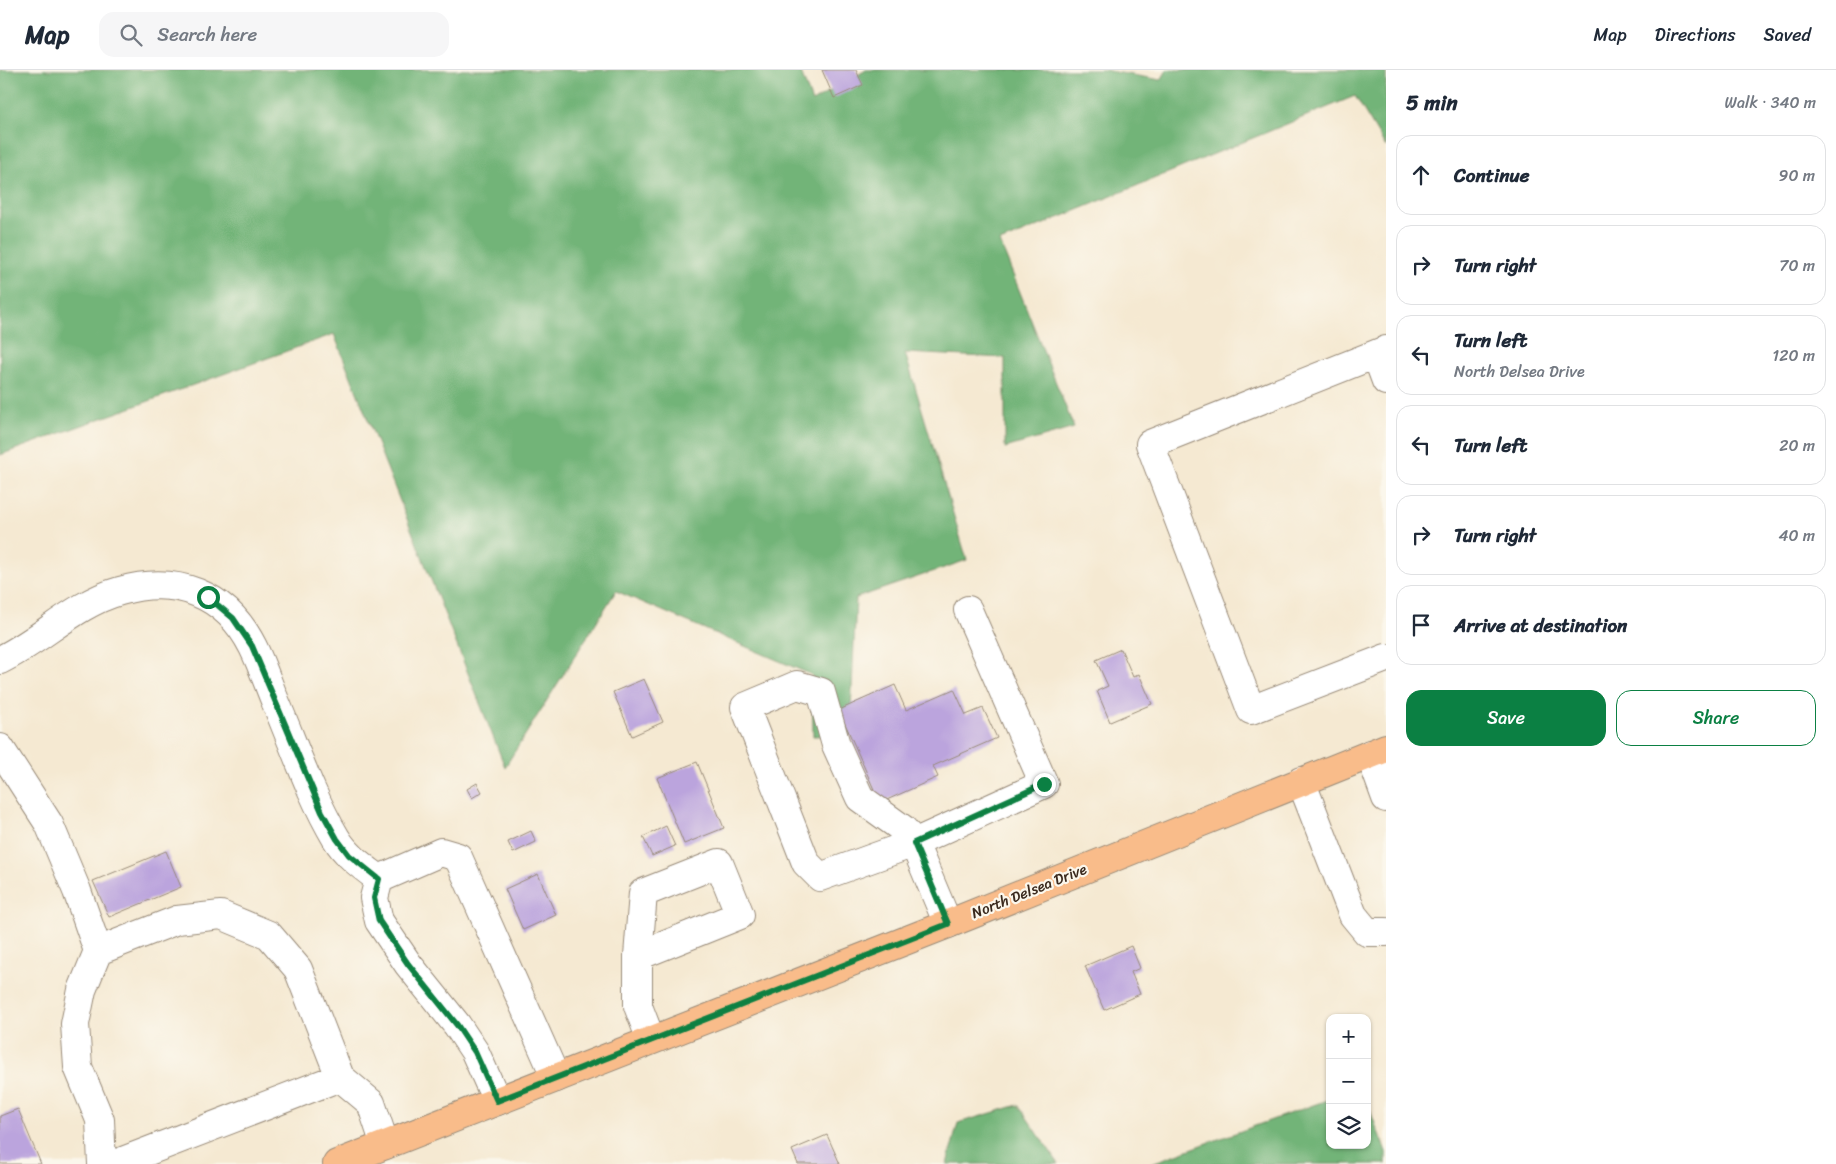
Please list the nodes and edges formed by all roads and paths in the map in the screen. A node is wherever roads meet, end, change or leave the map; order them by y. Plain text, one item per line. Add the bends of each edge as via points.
1 (1381, 352) edge
2 (1386, 381) edge
3 (968, 610) dead end
4 (1386, 658) edge
5 (0, 660) edge
6 (0, 748) edge
7 (1378, 751) edge
8 (1301, 781) junction
9 (1386, 798) edge
10 (914, 843) junction
11 (379, 879) junction
12 (948, 924) junction
13 (1386, 932) edge
14 (98, 952) junction
15 (638, 956) dead end
16 (652, 1040) junction
17 (340, 1077) junction
18 (556, 1078) junction
19 (497, 1101) junction
20 (386, 1145) junction
21 (102, 1164) edge
22 (115, 1164) edge
23 (337, 1164) edge

1 - 2 lane
1 - 4 lane via 1150,444 1251,710
3 - 10 lane via 1044,784
5 - 11 lane via 88,603 120,591 152,584 183,586 208,597 233,618 252,646 322,812 337,839 349,855
6 - 14 lane via 49,824 77,890
7 - 8 main road, North Delsea Drive
7 - 9 lane
8 - 12 main road, North Delsea Drive
8 - 13 lane via 1352,915 1367,932
10 - 10 lane via 904,828 860,798 836,745 820,692 797,685 746,707 806,863 820,877
10 - 12 lane
11 - 18 lane via 442,852 458,857
11 - 19 lane via 374,898 379,921 475,1052
12 - 16 main road, North Delsea Drive
14 - 17 lane via 177,920 221,915 269,935 298,969
14 - 21 lane via 82,990 75,1024 78,1067 100,1120
15 - 16 lane via 638,1006
16 - 18 main road, North Delsea Drive
17 - 20 lane via 371,1103
17 - 22 lane
18 - 19 main road, North Delsea Drive
19 - 20 main road, North Delsea Drive
20 - 23 main road, North Delsea Drive

